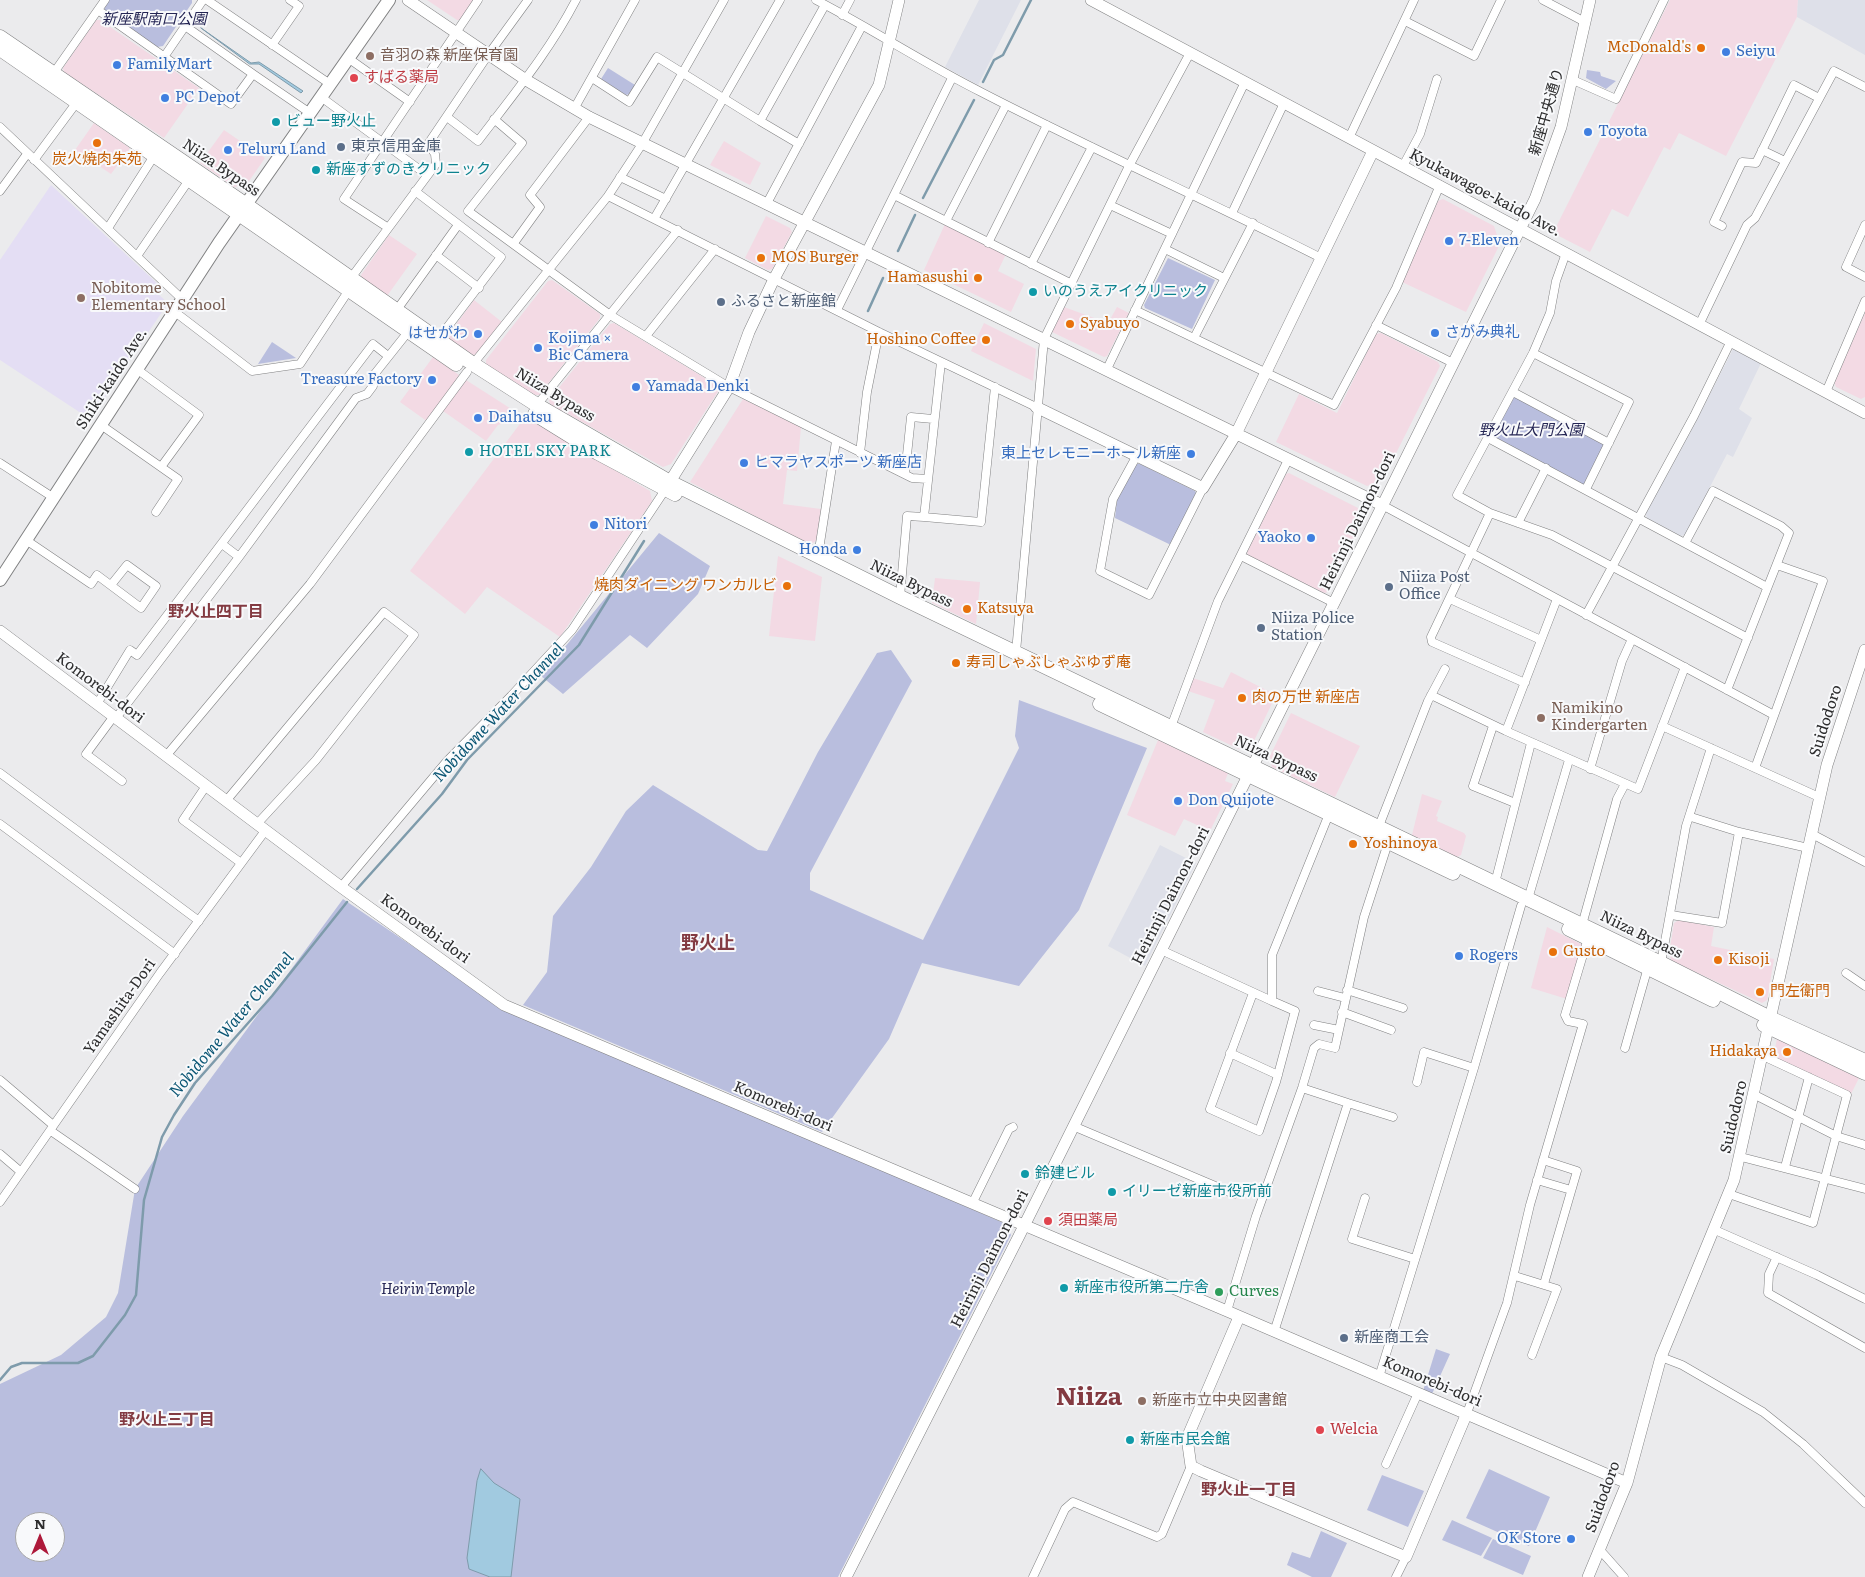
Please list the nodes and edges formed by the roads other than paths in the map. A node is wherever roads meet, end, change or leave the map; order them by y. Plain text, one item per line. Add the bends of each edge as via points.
1 (105, 0) edge
2 (203, 0) edge
3 (207, 0) edge
4 (290, 0) edge
5 (390, 0) edge
6 (408, 0) edge
7 (478, 0) edge
8 (528, 0) edge
9 (576, 0) edge
10 (635, 0) edge
11 (724, 0) edge
12 (780, 0) edge
13 (816, 0) edge
14 (850, 0) edge
15 (898, 0) edge
16 (1091, 0) edge
17 (1414, 0) edge
18 (1501, 0) edge
19 (1544, 0) edge
20 (1590, 0) edge
21 (1664, 0) edge
22 (825, 5) junction
23 (98, 10) junction
24 (842, 15) junction
25 (1405, 21) junction
26 (1585, 22) junction
27 (186, 26) junction
28 (862, 26) junction
29 (456, 34) junction
30 (0, 37) edge
31 (889, 42) junction
32 (272, 45) junction
33 (0, 49) edge
34 (1190, 53) junction
35 (488, 55) junction
36 (164, 57) junction
37 (348, 58) junction
38 (53, 74) junction
39 (253, 74) junction
40 (682, 74) junction
41 (592, 78) junction
42 (952, 78) junction
43 (1436, 79) dead end
44 (526, 80) junction
45 (1573, 80) junction
46 (1245, 82) junction
47 (330, 84) junction
48 (1865, 86) edge
49 (321, 97) junction
50 (723, 98) junction
51 (1819, 98) junction
52 (77, 102) junction
53 (410, 102) junction
54 (1284, 103) junction
55 (1006, 105) junction
56 (574, 109) junction
57 (310, 112) junction
58 (446, 117) junction
59 (589, 117) junction
60 (494, 119) junction
61 (760, 121) junction
62 (1047, 125) junction
63 (0, 127) edge
64 (1349, 138) junction
65 (382, 142) junction
66 (642, 144) junction
67 (799, 144) junction
68 (1092, 147) junction
69 (1762, 150) junction
70 (1374, 151) junction
71 (27, 154) junction
72 (154, 156) junction
73 (34, 160) junction
74 (1785, 161) junction
75 (687, 166) junction
76 (1129, 166) junction
77 (1403, 166) junction
78 (427, 175) junction
79 (620, 177) junction
80 (189, 180) junction
81 (1440, 185) junction
82 (0, 191) edge
83 (415, 191) junction
84 (1193, 194) junction
85 (894, 195) junction
86 (608, 196) junction
87 (666, 199) junction
88 (766, 205) junction
89 (1110, 205) junction
90 (242, 209) junction
91 (1232, 213) junction
92 (654, 219) junction
93 (946, 221) junction
94 (805, 223) junction
95 (1253, 223) junction
96 (458, 225) junction
97 (1865, 225) edge
98 (1722, 226) dead end
99 (387, 227) junction
100 (108, 228) junction
101 (1521, 228) junction
102 (678, 230) junction
103 (1172, 234) junction
104 (514, 243) junction
105 (988, 243) junction
106 (715, 249) junction
107 (1165, 249) junction
108 (865, 253) junction
109 (1566, 253) junction
110 (436, 255) junction
111 (136, 256) junction
112 (1321, 258) junction
113 (1031, 264) junction
114 (549, 271) junction
115 (1865, 277) edge
116 (1224, 278) junction
117 (774, 279) junction
118 (350, 284) junction
119 (1072, 284) junction
120 (479, 288) junction
121 (183, 300) junction
122 (1865, 301) edge
123 (837, 310) junction
124 (1135, 310) junction
125 (396, 311) junction
126 (175, 312) junction
127 (610, 315) junction
128 (1376, 325) junction
129 (1699, 325) junction
130 (408, 332) junction
131 (879, 332) junction
132 (646, 336) junction
133 (1194, 338) junction
134 (1044, 339) junction
135 (1731, 341) junction
136 (434, 343) junction
137 (1533, 353) junction
138 (388, 356) junction
139 (941, 362) junction
140 (1453, 363) junction
141 (470, 368) junction
142 (138, 370) junction
143 (1106, 371) junction
144 (1266, 372) junction
145 (730, 387) junction
146 (995, 387) junction
147 (1513, 392) junction
148 (1826, 392) junction
149 (537, 405) junction
150 (1036, 407) junction
151 (1864, 410) edge
152 (933, 419) junction
153 (101, 425) junction
154 (1236, 434) junction
155 (1488, 438) junction
156 (836, 441) junction
157 (1609, 443) junction
158 (860, 453) junction
159 (1136, 457) junction
160 (1288, 460) junction
161 (0, 463) edge
162 (161, 467) junction
163 (1546, 468) junction
164 (905, 474) junction
165 (927, 479) junction
166 (668, 486) junction
167 (1203, 488) junction
168 (1586, 489) junction
169 (54, 498) junction
170 (1382, 505) junction
171 (156, 512) dead end
172 (1490, 513) junction
173 (924, 517) junction
174 (1638, 518) junction
175 (1518, 523) junction
176 (26, 540) junction
177 (1685, 543) junction
178 (222, 544) junction
179 (1470, 553) junction
180 (818, 556) junction
181 (1242, 556) junction
182 (240, 557) junction
183 (1777, 565) junction
184 (1612, 566) junction
185 (0, 580) edge
186 (111, 585) junction
187 (1767, 586) junction
188 (900, 597) junction
189 (1450, 599) junction
190 (1557, 599) junction
191 (1334, 603) junction
192 (1586, 615) junction
193 (0, 631) edge
194 (1748, 638) junction
195 (1632, 639) junction
196 (1541, 640) junction
197 (1865, 650) edge
198 (1016, 652) junction
199 (1685, 667) junction
200 (1445, 669) dead end
201 (1525, 683) junction
202 (1727, 690) junction
203 (1431, 695) junction
204 (97, 704) junction
205 (1774, 715) junction
206 (115, 717) junction
207 (1493, 726) junction
208 (1662, 726) junction
209 (1171, 727) junction
210 (1506, 731) junction
211 (1531, 743) junction
212 (1711, 748) junction
213 (166, 756) junction
214 (1569, 760) junction
215 (1755, 768) junction
216 (1590, 769) junction
217 (1250, 770) junction
218 (0, 773) edge
219 (122, 781) dead end
220 (1625, 784) junction
221 (206, 786) junction
222 (1819, 797) junction
223 (226, 801) junction
224 (1516, 803) junction
225 (1329, 814) junction
226 (1690, 817) junction
227 (0, 824) edge
228 (1379, 826) junction
229 (261, 827) junction
230 (1739, 832) junction
231 (1812, 834) junction
232 (1388, 843) junction
233 (1808, 848) junction
234 (1865, 862) edge
235 (241, 863) junction
236 (1495, 883) junction
237 (340, 887) junction
238 (1524, 902) junction
239 (1671, 915) junction
240 (199, 921) junction
241 (1582, 925) junction
242 (1588, 938) junction
243 (1160, 950) junction
244 (175, 954) junction
245 (1655, 965) junction
246 (1846, 973) dead end
247 (1865, 986) edge
248 (1318, 991) dead end
249 (1253, 993) junction
250 (1346, 994) junction
251 (1272, 1002) junction
252 (1403, 1008) dead end
253 (1342, 1012) junction
254 (1314, 1024) dead end
255 (1771, 1024) junction
256 (1339, 1030) junction
257 (1391, 1030) dead end
258 (1625, 1048) dead end
259 (1230, 1053) junction
260 (1764, 1056) junction
261 (1865, 1061) edge
262 (1474, 1068) junction
263 (1865, 1073) edge
264 (1278, 1074) junction
265 (1809, 1077) junction
266 (0, 1080) edge
267 (1416, 1082) dead end
268 (1302, 1088) junction
269 (1755, 1095) junction
270 (1348, 1103) junction
271 (1799, 1116) junction
272 (1393, 1117) dead end
273 (1013, 1126) dead end
274 (1073, 1126) junction
275 (52, 1128) junction
276 (1836, 1136) junction
277 (1865, 1145) edge
278 (0, 1154) edge
279 (1741, 1156) junction
280 (1543, 1160) junction
281 (1784, 1166) junction
282 (22, 1172) junction
283 (1537, 1180) junction
284 (1825, 1180) junction
285 (135, 1189) dead end
286 (1865, 1189) edge
287 (1571, 1190) junction
288 (1234, 1194) dead end
289 (1729, 1194) junction
290 (1365, 1198) dead end
291 (0, 1202) edge
292 (972, 1204) junction
293 (1024, 1226) junction
294 (1715, 1230) junction
295 (1778, 1257) junction
296 (1415, 1258) junction
297 (1515, 1276) junction
298 (1544, 1284) junction
299 (1865, 1299) edge
300 (1227, 1311) junction
301 (1240, 1317) junction
302 (1274, 1332) junction
303 (1865, 1348) edge
304 (1532, 1355) dead end
305 (1661, 1357) junction
306 (1379, 1376) junction
307 (1418, 1393) junction
308 (1467, 1414) junction
309 (1386, 1464) dead end
310 (1191, 1466) junction
311 (1627, 1483) junction
312 (1865, 1503) edge
313 (1600, 1550) junction
314 (1406, 1558) junction
315 (846, 1577) edge
316 (1032, 1577) edge
317 (1396, 1577) edge
318 (1588, 1577) edge
319 (1624, 1577) edge

1 - 23 street
2 - 27 street
3 - 32 street
4 - 32 street via 299,6
5 - 37 main road, Shiki-kaido Ave.
6 - 29 street
7 - 29 street
8 - 35 street
9 - 44 street via 559,34
10 - 41 street
11 - 40 street
12 - 50 street
13 - 22 street
14 - 24 street
15 - 31 street
16 - 34 street, Kyukawagoe-kaido Ave.
17 - 25 street
18 - 25 street via 1474,56
19 - 26 street
20 - 26 street, 新座中央通り
21 - 45 street via 1616,99
22 - 24 street
22 - 61 street
23 - 36 street
23 - 38 street
24 - 28 street
25 - 64 street
26 - 45 street, 新座中央通り
27 - 36 street
27 - 39 street
28 - 31 street
28 - 67 street
29 - 35 street
29 - 53 street
30 - 38 highway, Niiza Bypass
31 - 42 street
31 - 94 street via 879,86
32 - 47 street
33 - 52 highway, Niiza Bypass
34 - 46 street, Kyukawagoe-kaido Ave.
34 - 76 street
35 - 44 street
35 - 58 street
36 - 39 street via 232,104
37 - 47 main road, Shiki-kaido Ave.
37 - 53 street
38 - 90 highway, Niiza Bypass
39 - 57 street
40 - 41 street via 657,57 629,102
40 - 50 street
40 - 66 street
41 - 56 street
42 - 55 street
42 - 85 street
43 - 77 street via 1420,134
44 - 56 street
44 - 60 street
45 - 101 street, 新座中央通り via 1554,150
46 - 54 street, Kyukawagoe-kaido Ave.
46 - 84 street
47 - 49 main road, Shiki-kaido Ave.
48 - 51 street via 1835,71
49 - 57 main road, Shiki-kaido Ave.
49 - 65 street
50 - 61 street
50 - 75 street
51 - 69 street via 1794,85
51 - 74 street
52 - 72 highway, Niiza Bypass
52 - 73 street
53 - 65 street
54 - 64 street, Kyukawagoe-kaido Ave.
54 - 91 street
55 - 62 street
55 - 93 street
56 - 59 street
57 - 90 main road, Shiki-kaido Ave.
58 - 60 street via 478,141
58 - 78 street via 428,144 435,154 436,164
59 - 66 street
59 - 104 street via 530,195 540,207
60 - 104 street via 522,143 468,211
61 - 67 street
62 - 68 street
62 - 105 street
63 - 71 street
64 - 70 street, Kyukawagoe-kaido Ave.
65 - 78 street
65 - 99 street via 344,198
66 - 75 street
66 - 79 street
67 - 88 street
68 - 76 street
68 - 113 street
69 - 74 street
69 - 98 street via 1756,163 1742,162 1714,222
70 - 77 street, Kyukawagoe-kaido Ave.
70 - 112 street
71 - 73 street
71 - 82 street
72 - 80 highway, Niiza Bypass
72 - 100 street
73 - 100 street
74 - 129 street via 1755,218 1747,224
75 - 87 street
75 - 88 street
76 - 84 street
76 - 89 street
77 - 81 street, Kyukawagoe-kaido Ave.
78 - 83 street
79 - 86 street
79 - 87 street
80 - 90 highway, Niiza Bypass
80 - 111 street
81 - 101 street, Kyukawagoe-kaido Ave.
81 - 128 street via 1396,288
83 - 96 street
83 - 99 street
84 - 91 street
84 - 103 street
85 - 93 street
85 - 108 street
86 - 92 street
86 - 114 street
87 - 92 street
88 - 94 street
89 - 103 street
89 - 119 street
90 - 118 highway, Niiza Bypass
90 - 121 main road, Shiki-kaido Ave.
91 - 95 street
92 - 102 street
93 - 105 street
94 - 108 street
94 - 117 street
95 - 112 street
95 - 116 street
96 - 110 street
96 - 120 street via 501,257
97 - 115 street via 1846,268
99 - 118 street
100 - 111 street
101 - 109 street, Kyukawagoe-kaido Ave.
101 - 140 street, Heirinji Daimon-dori
102 - 106 street
102 - 127 street
103 - 107 street
104 - 114 street
105 - 113 street
106 - 117 street
106 - 132 street
107 - 116 street
107 - 124 street
108 - 123 street
108 - 134 street
109 - 129 street, Kyukawagoe-kaido Ave.
109 - 137 street via 1550,313
110 - 120 street
110 - 125 street
111 - 121 street
112 - 144 street
113 - 119 street
114 - 127 street
114 - 141 street
116 - 133 street
117 - 123 street
117 - 145 street via 749,332
118 - 125 highway, Niiza Bypass
118 - 126 street via 300,364 252,371
118 - 130 highway, Niiza Bypass
119 - 134 street
120 - 136 street
121 - 126 main road, Shiki-kaido Ave.
122 - 148 street
123 - 131 street
124 - 133 street
124 - 143 street
125 - 136 highway, Niiza Bypass
126 - 142 main road, Shiki-kaido Ave.
127 - 132 street
127 - 149 street
128 - 140 street
128 - 144 street via 1334,405
129 - 135 street, Kyukawagoe-kaido Ave.
130 - 136 highway, Niiza Bypass
130 - 138 street
131 - 139 street
131 - 158 street via 867,392
132 - 145 street
133 - 144 street
134 - 143 street
134 - 150 street
135 - 148 street, Kyukawagoe-kaido Ave.
135 - 174 street
136 - 141 highway, Niiza Bypass
137 - 147 street
137 - 157 street via 1629,402
138 - 178 street via 373,344
138 - 182 street via 373,376 373,386 367,394 356,398
139 - 146 street
139 - 152 street
140 - 170 street, Heirinji Daimon-dori
141 - 149 highway, Niiza Bypass
141 - 166 highway, Niiza Bypass via 591,448
141 - 213 street via 310,584
142 - 153 main road, Shiki-kaido Ave.
142 - 162 street via 199,415
143 - 154 street
144 - 154 street
145 - 156 street
145 - 166 street
146 - 150 street
146 - 173 street via 981,522
147 - 155 street
147 - 157 street
148 - 151 street, Kyukawagoe-kaido Ave.
149 - 166 highway, Niiza Bypass
150 - 159 street
150 - 198 street
152 - 164 street via 911,417
152 - 165 street
153 - 162 street
153 - 169 main road, Shiki-kaido Ave.
154 - 160 street
154 - 167 street
155 - 163 street
155 - 172 street via 1457,495
156 - 158 street
156 - 180 street
157 - 168 street
158 - 164 street
159 - 167 street
159 - 167 street via 1113,499 1100,570 1149,595
160 - 170 street
160 - 181 street
161 - 169 street
162 - 171 street via 178,479
163 - 168 street
163 - 175 street
164 - 165 street
165 - 173 street
166 - 180 highway, Niiza Bypass
166 - 217 highway, Niiza Bypass
166 - 237 street via 572,630 447,761
168 - 174 street
169 - 176 main road, Shiki-kaido Ave.
170 - 179 street
170 - 191 street, Heirinji Daimon-dori
172 - 175 street
172 - 179 street
173 - 188 street via 907,516
174 - 177 street
174 - 184 street
175 - 184 street via 1552,535
176 - 185 main road, Shiki-kaido Ave.
176 - 186 street via 91,584 97,575
177 - 183 street via 1713,491 1789,533
177 - 187 street
178 - 182 street
178 - 204 street via 137,655 130,650
179 - 189 street
179 - 190 street
180 - 188 highway, Niiza Bypass
181 - 191 street
181 - 209 street via 1218,601
182 - 206 street
183 - 187 street
183 - 205 street via 1823,581
184 - 192 street
184 - 194 street
186 - 186 street via 141,608 156,586 127,565
187 - 194 street
188 - 198 highway, Niiza Bypass
189 - 196 street
189 - 201 street via 1431,637 1432,642
190 - 192 street
190 - 196 street
191 - 217 street, Heirinji Daimon-dori
192 - 195 street
193 - 204 street, Komorebi-dori
194 - 202 street
195 - 199 street
195 - 216 street
196 - 201 street
197 - 222 street, Suidodoro
198 - 209 highway, Niiza Bypass
199 - 202 street
199 - 208 street
200 - 203 street
201 - 210 street
202 - 205 street
203 - 207 street
203 - 228 street
204 - 206 street, Komorebi-dori
205 - 215 street
206 - 213 street, Komorebi-dori
206 - 219 street via 86,754
207 - 210 street
207 - 224 street via 1473,786
208 - 212 street
208 - 220 street via 1638,789
209 - 217 highway, Niiza Bypass
210 - 211 street
211 - 214 street
211 - 224 street
212 - 215 street
212 - 226 street
213 - 221 street, Komorebi-dori
214 - 216 street
214 - 238 street
215 - 222 street
216 - 220 street
217 - 225 highway, Niiza Bypass
217 - 228 highway, Niiza Bypass
217 - 243 street, Heirinji Daimon-dori
218 - 240 street
220 - 241 street via 1617,799
221 - 223 street, Komorebi-dori
221 - 235 street via 183,820
222 - 231 street, Suidodoro
223 - 229 street, Komorebi-dori
223 - 229 street, Yamashita-Dori via 384,612 414,635
224 - 236 street
225 - 232 highway, Niiza Bypass
225 - 251 street via 1272,956
226 - 230 street
226 - 239 street
227 - 244 street
228 - 236 highway, Niiza Bypass
229 - 235 street, Yamashita-Dori
229 - 237 street, Komorebi-dori
230 - 233 street
230 - 239 street via 1722,923
231 - 233 street, Suidodoro
231 - 234 street
232 - 238 highway, Niiza Bypass
232 - 250 street via 1364,917
233 - 255 street, Suidodoro
235 - 240 street, Yamashita-Dori
236 - 238 highway, Niiza Bypass
237 - 292 street, Komorebi-dori via 504,1005
238 - 241 highway, Niiza Bypass
238 - 242 highway, Niiza Bypass
238 - 262 street
239 - 245 street
240 - 244 street, Yamashita-Dori
241 - 245 highway, Niiza Bypass
242 - 245 highway, Niiza Bypass
242 - 280 street via 1565,1015 1568,1021 1582,1024
243 - 249 street
243 - 274 street, Heirinji Daimon-dori
244 - 275 street, Yamashita-Dori
245 - 255 highway, Niiza Bypass
245 - 258 street
246 - 247 street
248 - 250 street
249 - 251 street
249 - 259 street
250 - 252 street
250 - 253 street
251 - 264 street via 1294,1012
253 - 256 street
253 - 257 street
254 - 256 street
255 - 260 street, Suidodoro
255 - 261 highway, Niiza Bypass
255 - 263 highway, Niiza Bypass
256 - 268 street via 1335,1048 1319,1044 1314,1048
259 - 264 street
259 - 264 street via 1210,1109 1259,1130
260 - 265 street
260 - 269 street, Suidodoro
262 - 267 street via 1424,1052
262 - 296 street
265 - 271 street
265 - 276 street via 1847,1095
266 - 275 street
268 - 270 street
268 - 300 street via 1256,1216
269 - 271 street
269 - 279 street, Suidodoro
270 - 272 street
270 - 302 street
271 - 276 street
271 - 281 street
273 - 292 street
274 - 288 street
274 - 293 street, Heirinji Daimon-dori
275 - 282 street, Yamashita-Dori
275 - 285 street
276 - 277 street
276 - 284 street
278 - 282 street
279 - 281 street
279 - 289 street, Suidodoro
280 - 283 street
280 - 287 street via 1577,1171
281 - 284 street
282 - 291 street, Yamashita-Dori
283 - 287 street
283 - 297 street
284 - 286 street
284 - 289 street via 1812,1223
287 - 298 street
289 - 294 street, Suidodoro
290 - 296 street via 1352,1239
292 - 293 street, Komorebi-dori
293 - 300 street, Komorebi-dori
293 - 315 street, Heirinji Daimon-dori
294 - 295 street
294 - 305 street, Suidodoro
295 - 299 street
295 - 303 street via 1769,1274 1768,1293
296 - 306 street
297 - 298 street
297 - 308 street
298 - 304 street via 1557,1289
300 - 301 street, Komorebi-dori
301 - 302 street, Komorebi-dori
301 - 310 street via 1188,1438
302 - 306 street, Komorebi-dori
305 - 311 street, Suidodoro
305 - 312 street via 1682,1365 1763,1412 1803,1444
306 - 307 street, Komorebi-dori
307 - 308 street, Komorebi-dori
307 - 309 street
308 - 311 street, Komorebi-dori
308 - 314 street
310 - 314 street
310 - 316 street via 1162,1534 1157,1537 1074,1502 1065,1509
311 - 313 street, Suidodoro
313 - 318 street, Suidodoro
313 - 319 street
314 - 317 street

